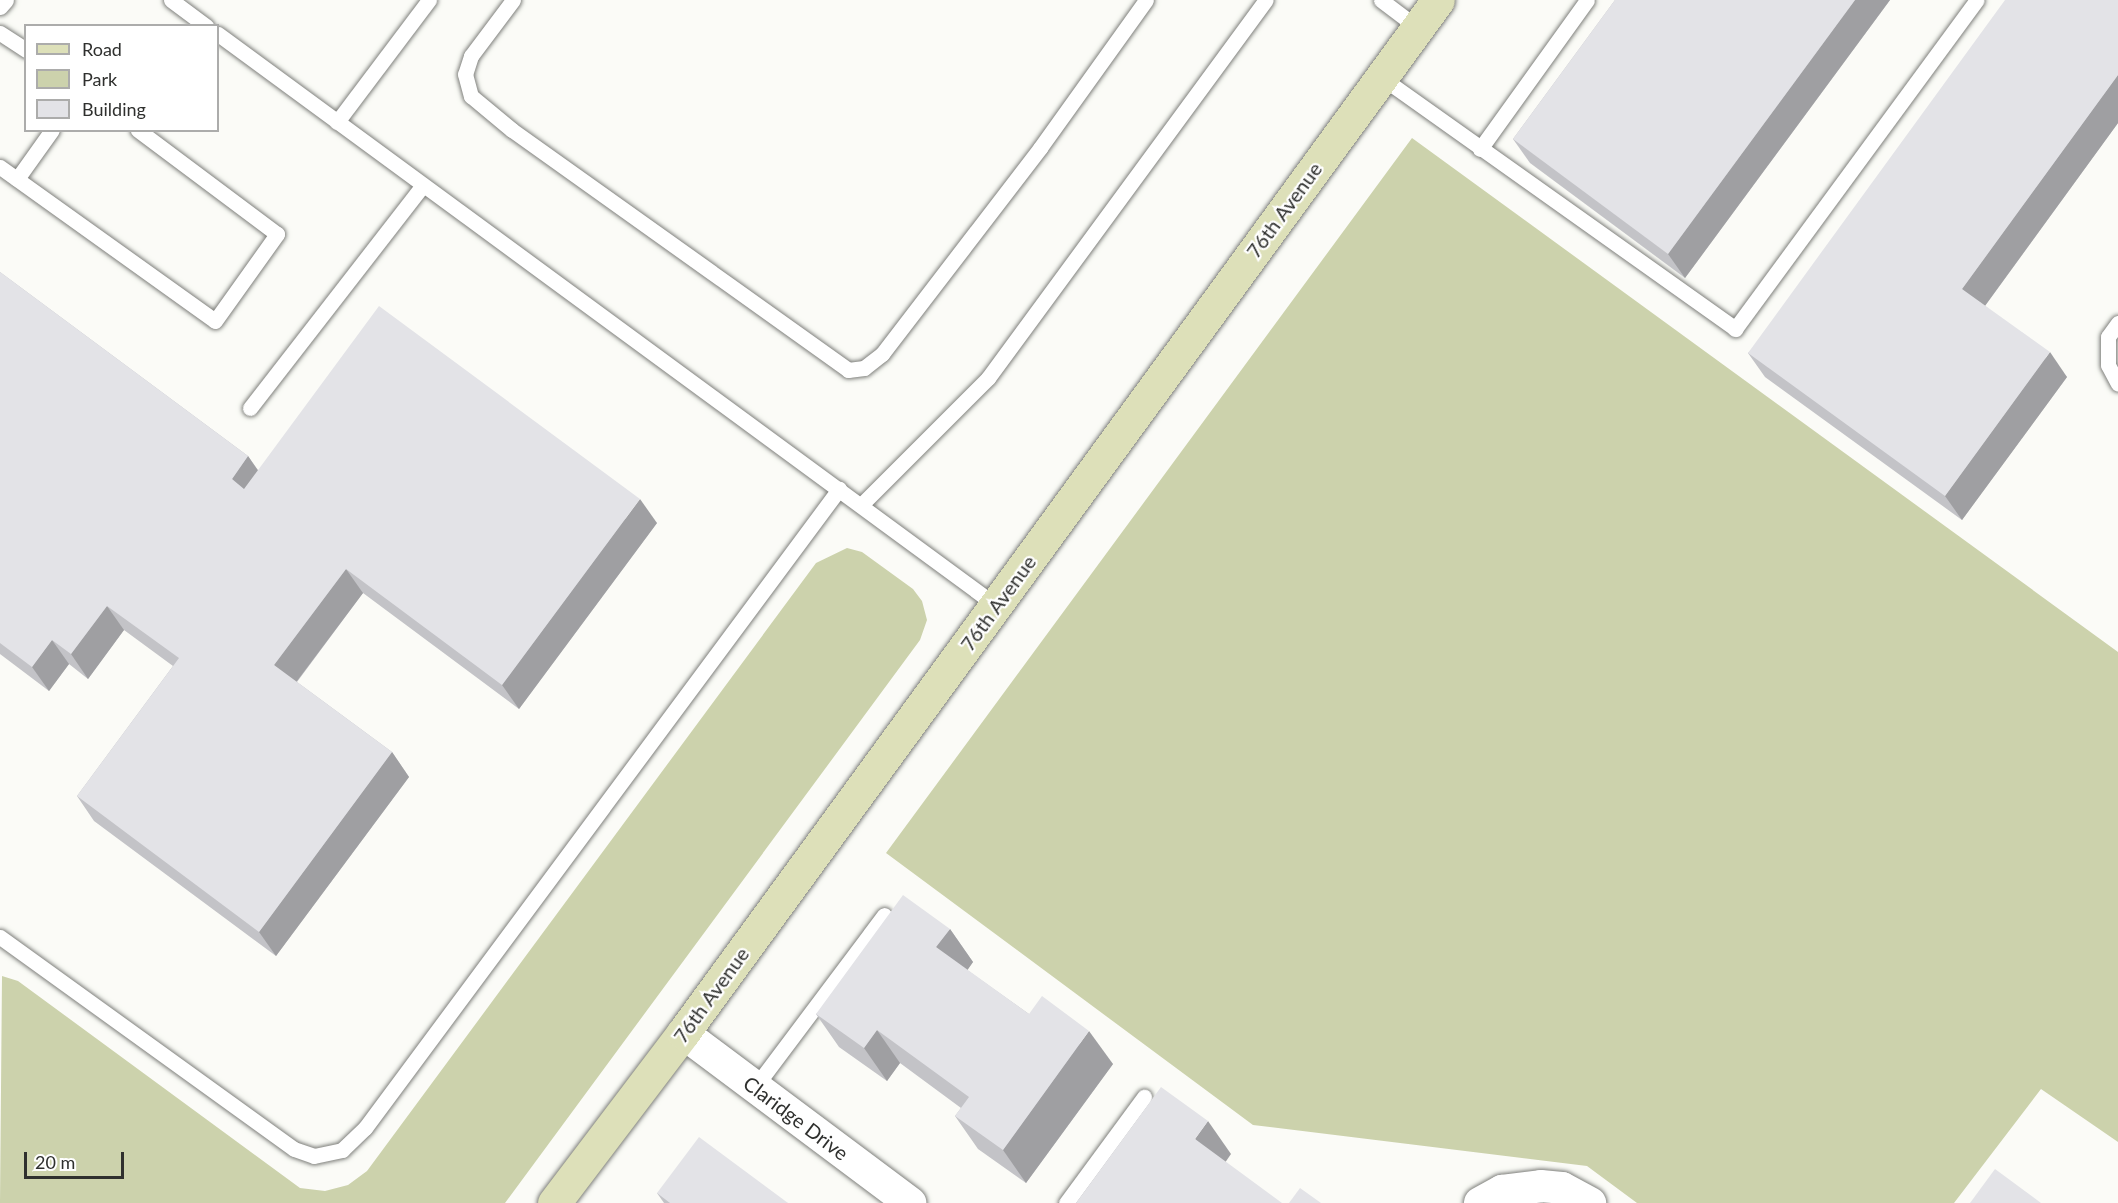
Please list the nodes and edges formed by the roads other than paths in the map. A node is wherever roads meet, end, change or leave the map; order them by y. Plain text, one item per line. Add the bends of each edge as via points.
1 (6, 0) edge
2 (171, 0) edge
3 (429, 0) edge
4 (513, 0) edge
5 (1146, 0) edge
6 (1266, 0) edge
7 (1381, 0) edge
8 (1438, 0) edge
9 (1587, 0) edge
10 (1977, 0) edge
11 (0, 7) edge
12 (203, 24) edge
13 (1418, 28) junction
14 (0, 33) edge
15 (219, 35) edge
16 (24, 49) edge
17 (1381, 77) junction
18 (337, 122) junction
19 (51, 132) edge
20 (141, 132) edge
21 (1480, 149) junction
22 (0, 167) edge
23 (17, 179) junction
24 (422, 186) junction
25 (2118, 323) edge
26 (2118, 384) edge
27 (250, 408) dead end
28 (839, 489) junction
29 (861, 505) junction
30 (997, 606) junction
31 (884, 915) dead end
32 (0, 937) edge
33 (683, 1033) junction
34 (755, 1087) junction
35 (1143, 1097) dead end
36 (554, 1203) edge
37 (910, 1203) edge
38 (1066, 1203) edge
39 (1480, 1203) edge
40 (1590, 1203) edge

1 - 11 lane
2 - 12 lane
3 - 18 lane
4 - 5 lane via 471,56 465,74 471,96 848,370 864,368 882,354
6 - 29 lane via 988,378
7 - 13 lane
8 - 13 street, 76th Avenue
9 - 21 lane
10 - 21 lane via 1735,329
13 - 17 street, 76th Avenue
14 - 16 lane
15 - 18 lane
17 - 21 lane
17 - 30 street, 76th Avenue
18 - 24 lane
19 - 23 lane
20 - 23 lane via 277,234 215,321
22 - 23 lane
24 - 27 lane
24 - 28 lane
25 - 26 lane via 2108,337 2108,366
28 - 29 lane
28 - 32 lane via 365,1128 342,1150 315,1156 294,1149
29 - 30 lane
30 - 33 street, 76th Avenue
31 - 34 lane
33 - 34 street, Claridge Drive
33 - 36 street, 76th Avenue
34 - 37 street, Claridge Drive
35 - 38 lane
39 - 40 street via 1502,1191 1541,1186 1562,1188

